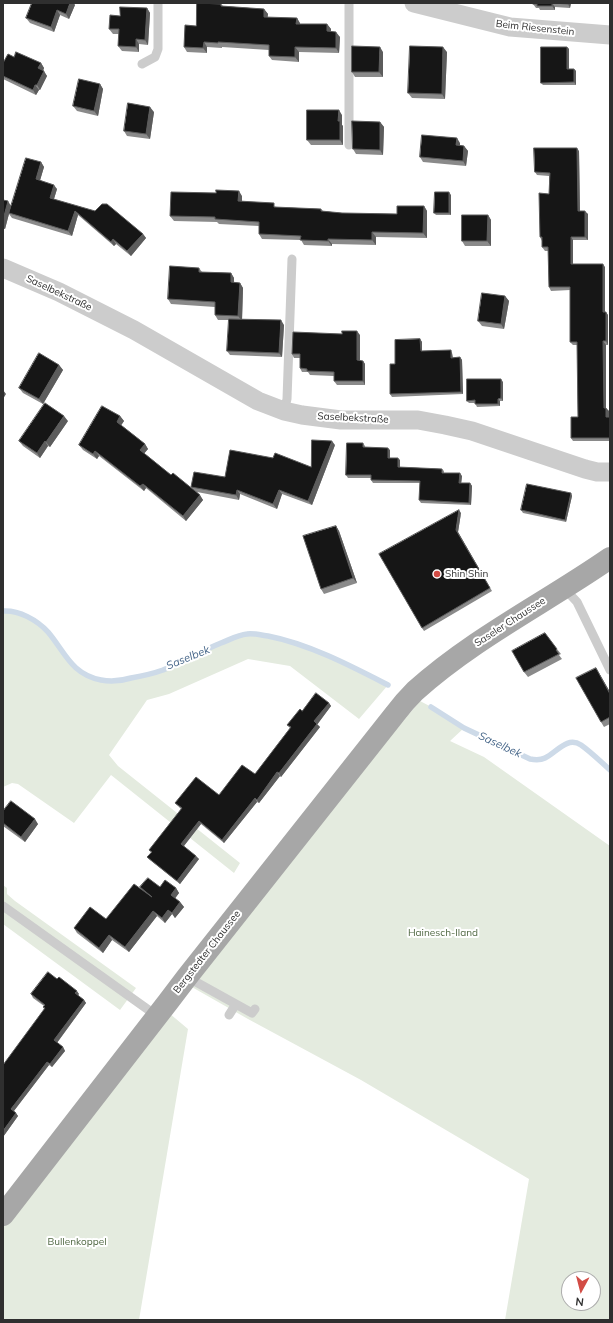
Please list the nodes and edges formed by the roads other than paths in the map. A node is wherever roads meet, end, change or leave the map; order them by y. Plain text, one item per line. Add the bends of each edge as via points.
1 (158, 3) edge
2 (349, 3) edge
3 (414, 3) edge
4 (610, 35) edge
5 (142, 64) dead end
6 (349, 145) dead end
7 (292, 258) dead end
8 (3, 268) edge
9 (284, 411) junction
10 (610, 472) edge
11 (610, 558) edge
12 (564, 588) junction
13 (610, 670) edge
14 (414, 692) joint
15 (3, 906) edge
16 (187, 976) junction
17 (236, 1004) junction
18 (255, 1009) dead end
19 (229, 1015) dead end
20 (157, 1016) junction
21 (3, 1215) edge

1 - 5 lane via 158,49 155,57
2 - 6 lane
3 - 4 street, Beim Riesenstein via 510,27
7 - 9 lane via 287,399
8 - 9 street, Saselbekstraße via 59,292 134,330 258,401
9 - 10 street, Saselbekstraße via 341,420 418,420 445,425 472,431 586,469
11 - 12 main road, Saseler Chaussee
12 - 13 lane via 577,602
12 - 14 main road, Saseler Chaussee via 469,648
14 - 16 main road, Bergstedter Chaussee
15 - 20 lane
16 - 17 lane
16 - 20 main road, Bergstedter Chaussee
17 - 18 lane via 252,1013
17 - 19 lane
20 - 21 main road, Bergstedter Chaussee

